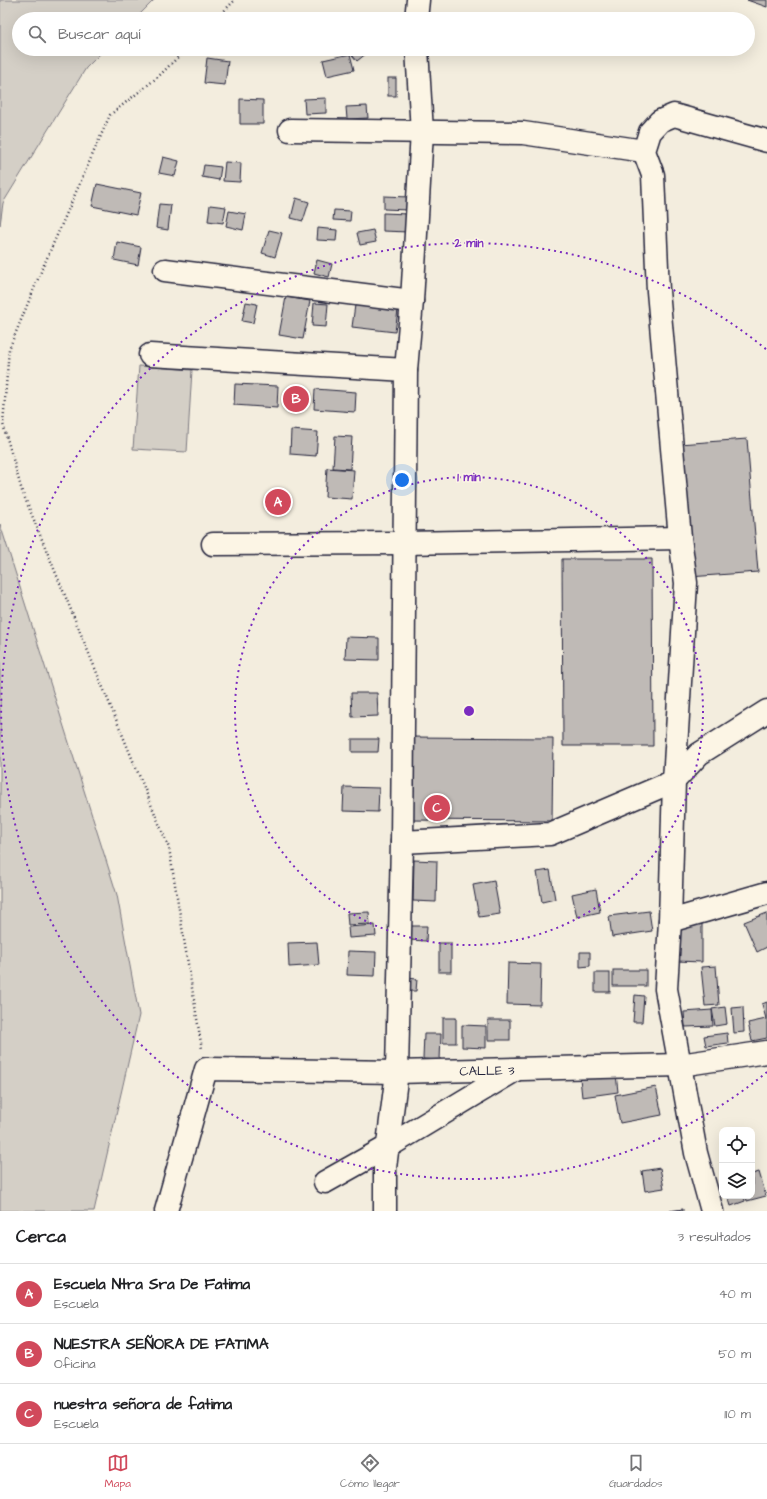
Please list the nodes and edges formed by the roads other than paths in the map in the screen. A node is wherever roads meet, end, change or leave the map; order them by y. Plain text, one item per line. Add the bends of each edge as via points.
1 (418, 0) edge
2 (417, 12) edge
3 (417, 56) edge
4 (290, 130) dead end
5 (422, 132) junction
6 (767, 141) edge
7 (644, 151) junction
8 (165, 270) dead end
9 (412, 301) junction
10 (150, 355) dead end
11 (406, 370) junction
12 (680, 538) junction
13 (405, 543) junction
14 (213, 544) dead end
15 (767, 711) edge
16 (674, 781) junction
17 (402, 842) junction
18 (767, 894) edge
19 (670, 921) junction
20 (767, 1052) edge
21 (680, 1066) junction
22 (517, 1069) junction
23 (397, 1072) junction
24 (388, 1146) junction
25 (325, 1182) dead end
26 (166, 1211) edge
27 (385, 1211) edge
28 (712, 1211) edge

1 - 2 street
3 - 5 street
4 - 5 street
5 - 7 street via 523,133
5 - 9 street
6 - 7 street via 674,115 660,121 650,132
7 - 12 street via 653,174 658,290
8 - 9 street
9 - 11 street
10 - 11 street
11 - 13 street
12 - 13 street
12 - 16 street via 686,583
13 - 14 street
13 - 17 street
15 - 16 street via 699,754
16 - 17 street via 550,834
16 - 19 street
17 - 23 street
18 - 19 street
19 - 21 street via 666,989
20 - 21 street, CALLE 3
21 - 22 street, CALLE 3
21 - 28 street via 696,1153
22 - 23 street, CALLE 3
22 - 24 street
23 - 24 street
23 - 26 street, CALLE 3 via 206,1069
24 - 25 street
24 - 27 street

